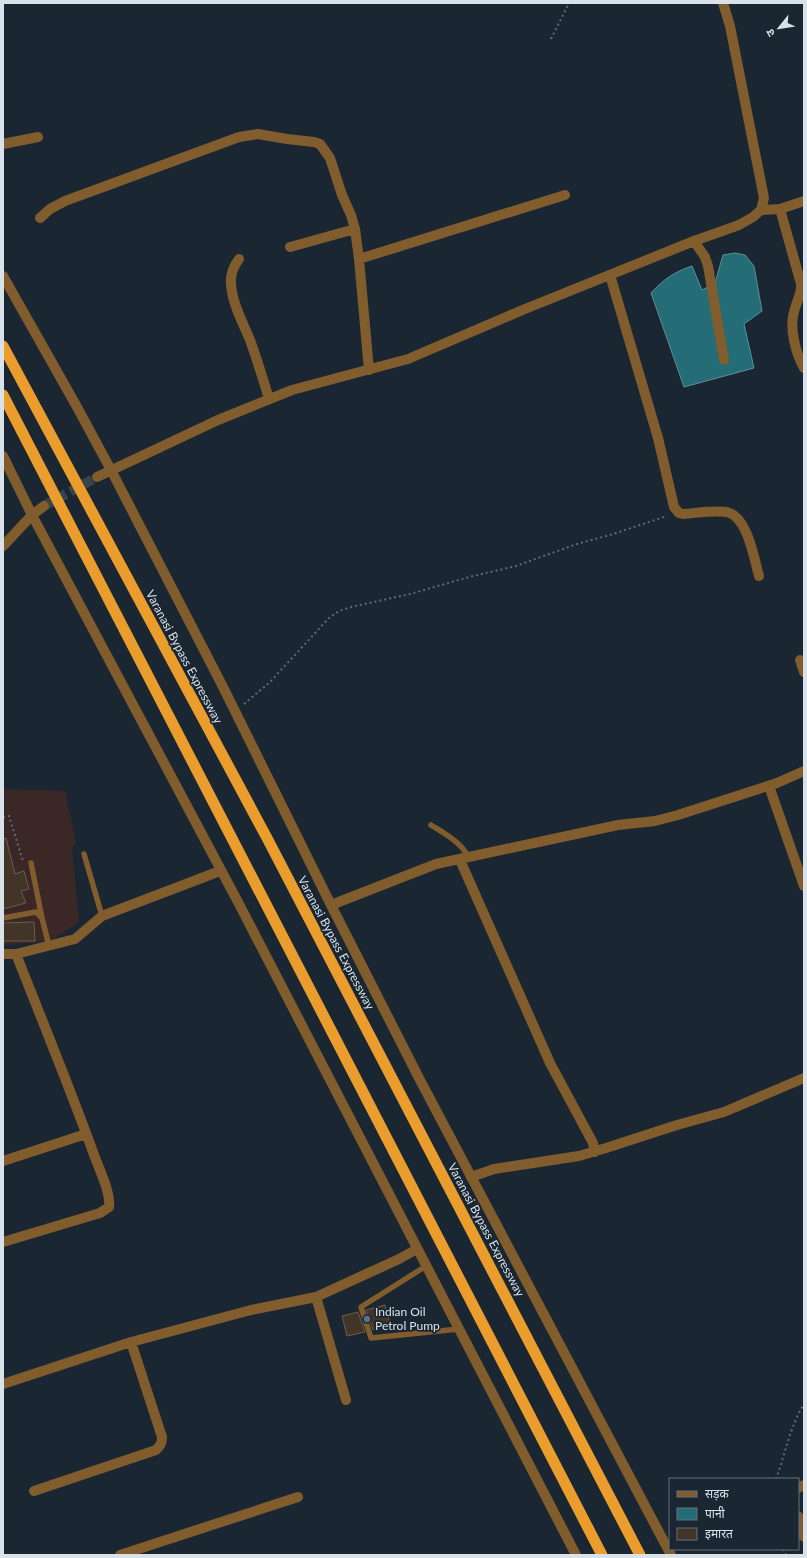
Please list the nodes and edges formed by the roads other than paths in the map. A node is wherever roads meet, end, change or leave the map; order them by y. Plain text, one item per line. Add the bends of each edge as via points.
1 (723, 3) edge
2 (38, 137) dead end
3 (3, 144) edge
4 (565, 195) dead end
5 (804, 201) edge
6 (780, 209) junction
7 (761, 210) junction
8 (40, 218) dead end
9 (355, 229) junction
10 (694, 241) junction
11 (290, 247) dead end
12 (239, 259) dead end
13 (359, 259) junction
14 (610, 275) junction
15 (3, 276) edge
16 (3, 346) edge
17 (724, 360) dead end
18 (804, 368) edge
19 (369, 370) junction
20 (3, 395) edge
21 (269, 399) junction
22 (3, 456) edge
23 (111, 470) junction
24 (97, 477) tunnel mouth
25 (44, 506) tunnel mouth
26 (32, 515) junction
27 (3, 546) edge
28 (759, 576) dead end
29 (800, 660) dead end
30 (804, 672) edge
31 (804, 771) edge
32 (769, 786) junction
33 (431, 825) dead end
34 (84, 854) dead end
35 (465, 859) junction
36 (32, 863) road end
37 (220, 871) junction
38 (804, 886) edge
39 (331, 905) junction
40 (102, 916) junction
41 (3, 918) edge
42 (42, 918) junction
43 (49, 946) junction
44 (3, 954) edge
45 (16, 954) junction
46 (804, 1078) edge
47 (86, 1134) junction
48 (595, 1152) junction
49 (3, 1161) edge
50 (472, 1177) junction
51 (3, 1242) edge
52 (417, 1249) junction
53 (426, 1266) junction
54 (316, 1297) junction
55 (459, 1329) junction
56 (131, 1342) junction
57 (3, 1384) edge
58 (346, 1400) dead end
59 (34, 1491) dead end
60 (298, 1497) dead end
61 (799, 1520) edge
62 (804, 1537) edge
63 (120, 1555) edge
64 (576, 1555) edge
65 (602, 1555) edge
66 (640, 1555) edge
67 (671, 1555) edge

1 - 7 street via 730,26 764,198
2 - 3 street
4 - 13 street
5 - 6 street
6 - 7 street
6 - 18 street via 802,288 793,313 793,322 798,354
7 - 10 street via 739,225
8 - 9 street via 65,201 239,137 258,134 320,144 330,158
9 - 11 street
9 - 13 street
10 - 14 street
10 - 17 street via 708,266
12 - 21 street via 231,275 233,296
13 - 19 street
14 - 19 street via 408,359
14 - 28 street via 658,438 672,502 679,513 728,512 736,518 748,534
15 - 23 street
16 - 66 highway, Varanasi Bypass Expressway via 270,845
19 - 21 street via 292,390
20 - 65 highway
21 - 23 street
22 - 26 street
23 - 24 street
23 - 39 street
25 - 26 street
26 - 27 street
26 - 37 street
29 - 30 street
31 - 32 street
32 - 35 street via 655,822 618,825
32 - 38 street
33 - 35 lane via 461,846
34 - 40 lane
35 - 39 street via 436,864
35 - 48 street via 550,1063 593,1143
36 - 42 lane
37 - 40 street
37 - 52 street
39 - 50 street
40 - 43 street via 75,939
41 - 42 lane via 36,912
42 - 43 lane
43 - 45 street
44 - 45 street
45 - 47 street
46 - 48 street via 724,1112
47 - 49 street
47 - 51 street via 107,1191 109,1207 100,1213
48 - 50 street via 494,1169
50 - 67 street
52 - 53 street
52 - 54 street
53 - 55 street
53 - 55 lane via 361,1307 371,1338
54 - 56 street via 251,1310
54 - 58 street
55 - 64 street
56 - 57 street
56 - 59 street via 162,1436 162,1443 156,1450
60 - 63 street
61 - 62 street

